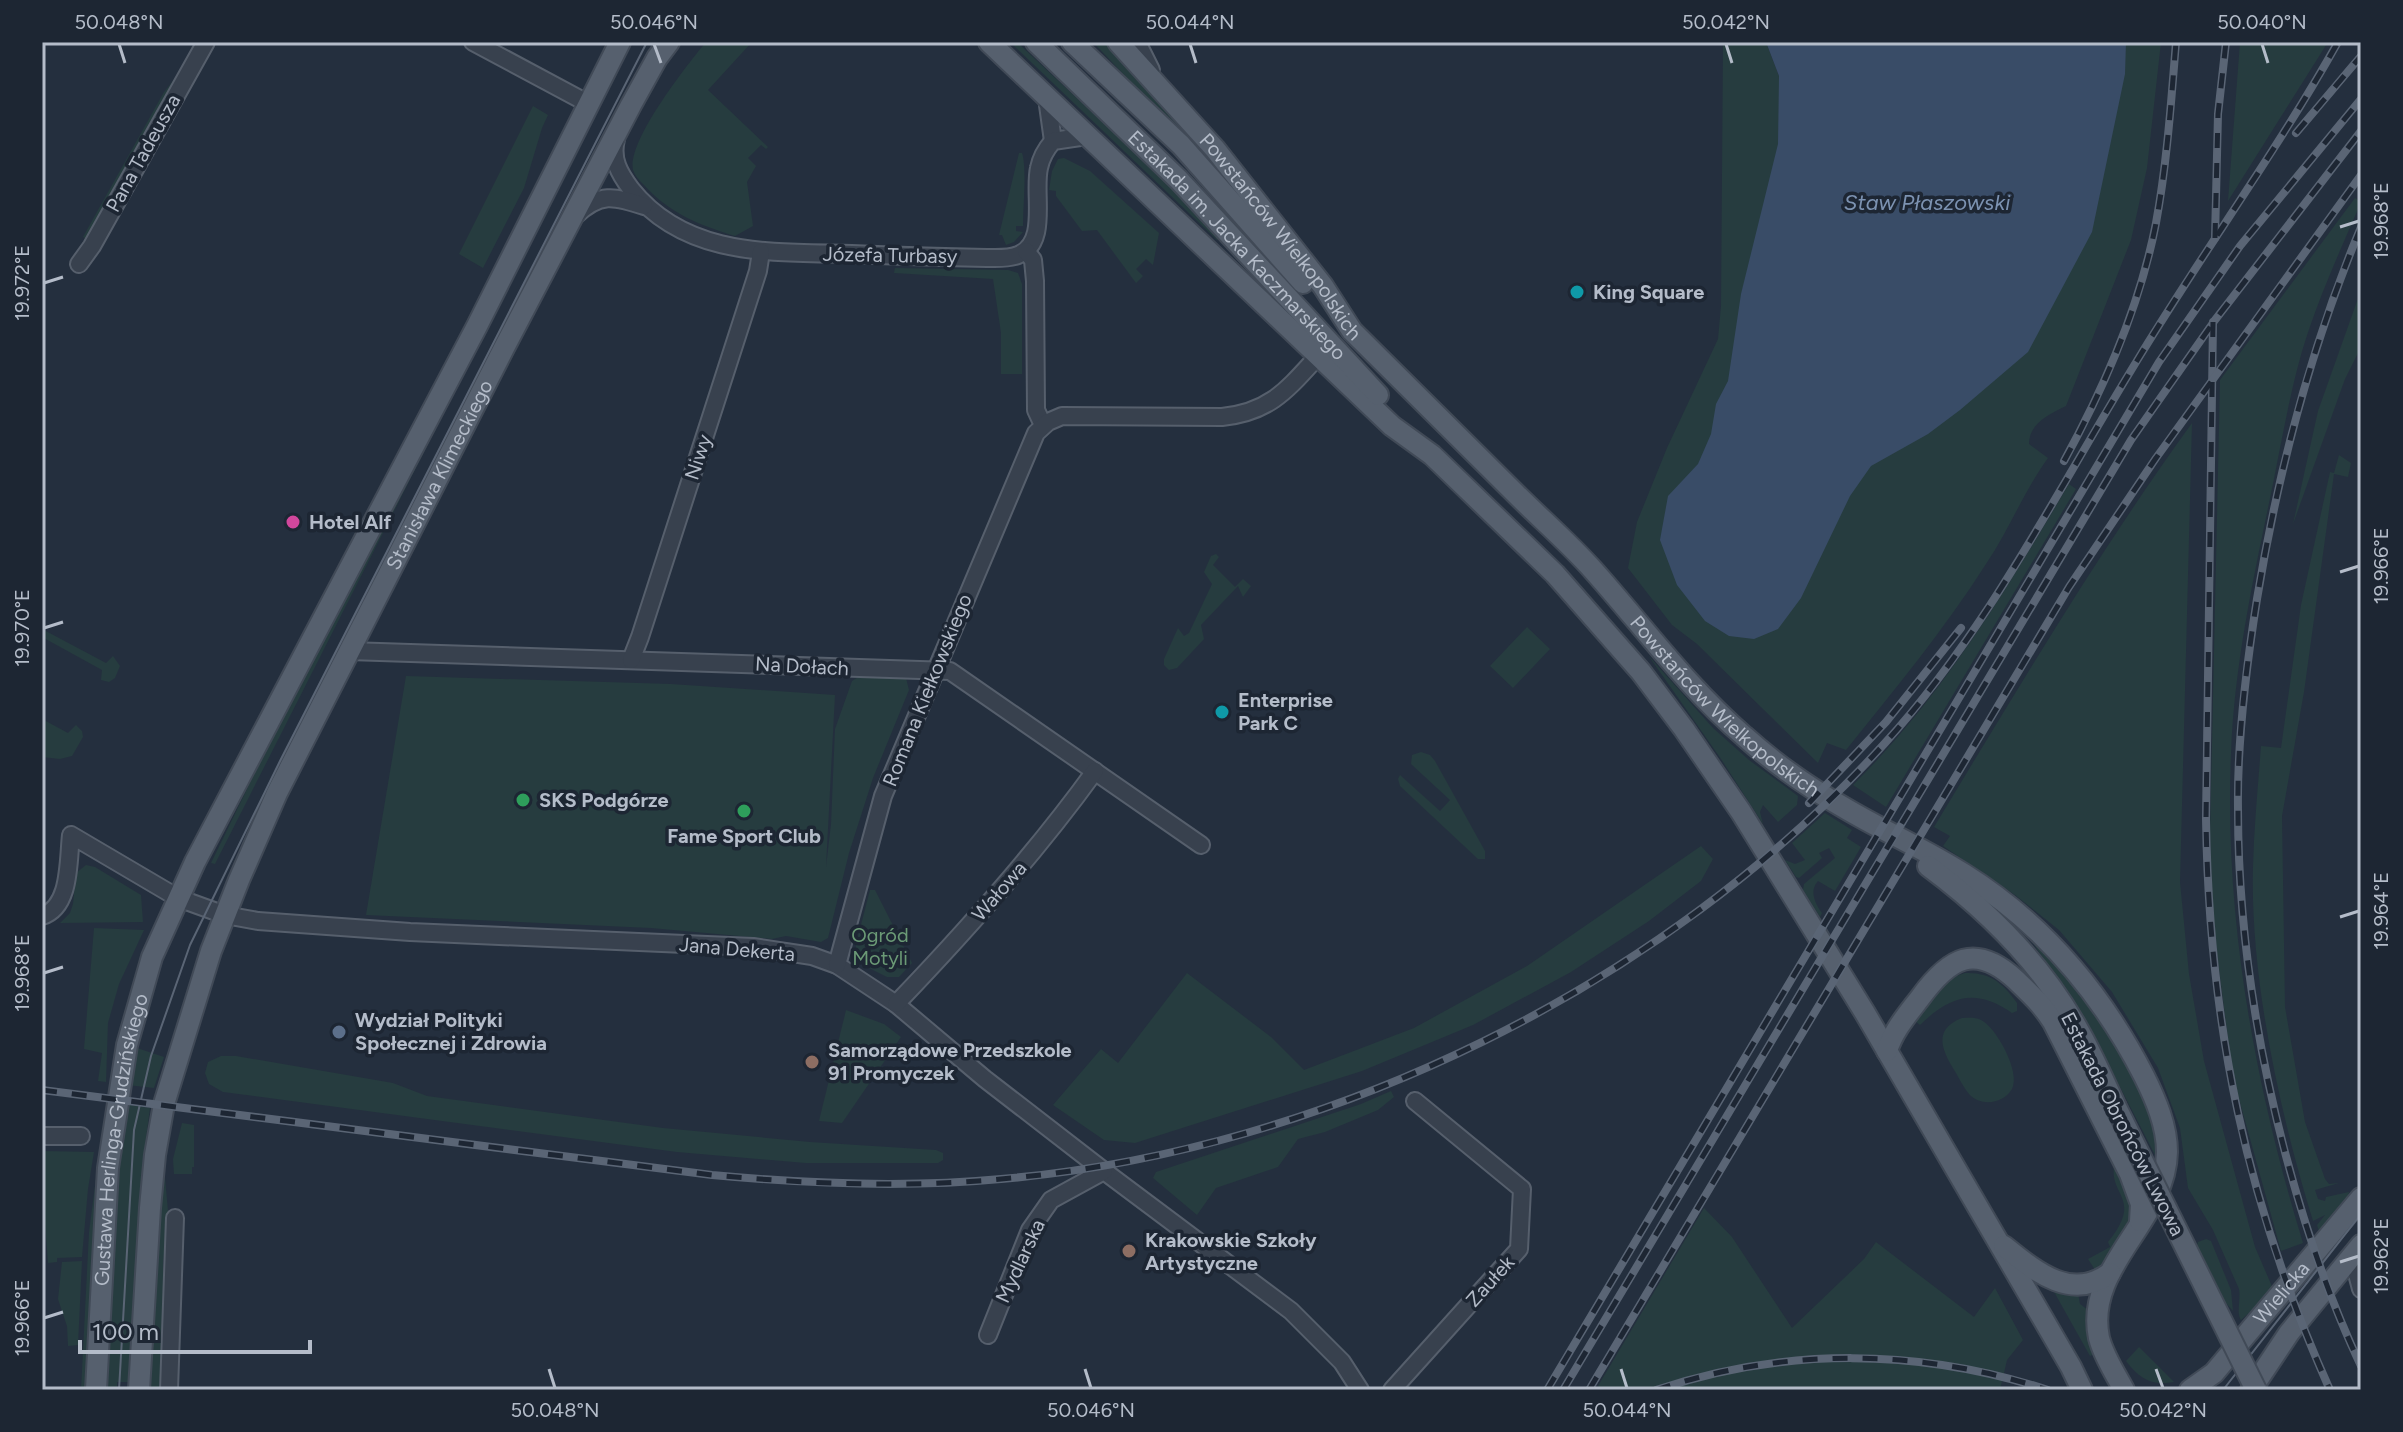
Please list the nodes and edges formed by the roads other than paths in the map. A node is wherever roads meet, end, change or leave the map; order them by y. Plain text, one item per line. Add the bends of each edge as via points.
1 (206, 42) edge
2 (473, 42) edge
3 (620, 42) edge
4 (669, 42) edge
5 (989, 42) edge
6 (1036, 42) edge
7 (1072, 42) edge
8 (1118, 42) edge
9 (1137, 42) edge
10 (1159, 86) junction
11 (1047, 98) junction
12 (589, 104) junction
13 (617, 133) junction
14 (1087, 136) junction
15 (1053, 141) junction
16 (646, 207) junction
17 (573, 218) junction
18 (1026, 251) junction
19 (761, 252) junction
20 (79, 264) dead end
21 (1352, 331) junction
22 (1318, 356) junction
23 (1043, 425) junction
24 (1432, 455) junction
25 (349, 651) junction
26 (631, 660) junction
27 (934, 670) junction
28 (1095, 771) junction
29 (1878, 826) junction
30 (1201, 845) dead end
31 (178, 898) junction
32 (225, 915) junction
33 (42, 916) edge
34 (837, 965) junction
35 (896, 1004) junction
36 (1887, 1051) junction
37 (1415, 1101) dead end
38 (42, 1136) edge
39 (81, 1136) dead end
40 (1104, 1171) junction
41 (2361, 1198) edge
42 (175, 1218) dead end
43 (2140, 1225) junction
44 (1995, 1238) junction
45 (2361, 1247) edge
46 (2110, 1273) junction
47 (2361, 1289) edge
48 (988, 1335) dead end
49 (2071, 1367) junction
50 (2208, 1382) edge
51 (2124, 1388) edge
52 (96, 1390) edge
53 (139, 1390) edge
54 (169, 1390) edge
55 (1360, 1390) edge
56 (1392, 1390) edge
57 (2082, 1390) edge
58 (2091, 1390) edge
59 (2190, 1390) edge
60 (2254, 1390) edge

1 - 20 street, Pana Tadeusza
2 - 12 street
3 - 12 main road, Stanisława Klimeckiego
4 - 13 main road, Stanisława Klimeckiego
5 - 11 main road, Powstańców Wielkopolskich
6 - 24 main road, Estakada im. Jacka Kaczmarskiego via 1204,207
7 - 21 main road, Estakada im. Jacka Kaczmarskiego via 1166,131
8 - 10 main road, Powstańców Wielkopolskich
9 - 10 street
10 - 21 main road, Powstańców Wielkopolskich via 1323,286
11 - 14 main road, Powstańców Wielkopolskich
11 - 15 street
12 - 31 main road, Stanisława Klimeckiego
13 - 16 street, Józefa Turbasy via 616,165
13 - 17 main road, Stanisława Klimeckiego
14 - 15 street
14 - 22 main road, Powstańców Wielkopolskich
15 - 18 street via 1038,171 1037,227
16 - 17 street, Józefa Turbasy via 608,197 585,206
16 - 19 street, Józefa Turbasy via 700,238
17 - 25 main road, Stanisława Klimeckiego
18 - 19 street, Józefa Turbasy via 987,258
18 - 23 street via 1033,260 1036,410
19 - 26 street, Niwy
21 - 29 main road, Powstańców Wielkopolskich via 1591,568 1720,714 1805,784
22 - 23 street via 1280,397 1247,414 1070,416
22 - 24 main road, Powstańców Wielkopolskich via 1392,426
23 - 27 street, Romana Kiełkowskiego via 1031,441
24 - 36 main road, Powstańców Wielkopolskich via 1555,574 1641,672 1741,812
25 - 26 street, Na Dołach
25 - 32 main road, Stanisława Klimeckiego via 265,819
26 - 27 street, Na Dołach
27 - 28 street, Na Dołach via 954,673
27 - 34 street, Romana Kiełkowskiego via 883,796
28 - 30 street, Na Dołach
28 - 35 street, Wałowa via 997,894
29 - 43 main road, Powstańców Wielkopolskich via 1965,874 2030,923 2116,1027 2146,1081 2166,1139 2160,1184
29 - 60 main road, Estakada Obrońców Lwowa, bridge via 1995,920 2031,960 2081,1034
31 - 32 street, Jana Dekerta
31 - 33 street, Jana Dekerta via 71,835 61,902
31 - 52 main road, Gustawa Herlinga-Grudzińskiego via 144,982 121,1074 108,1168
32 - 34 street, Jana Dekerta via 410,932 753,947
32 - 53 main road, Gustawa Herlinga-Grudzińskiego via 171,1077 160,1128
34 - 35 street, Jana Dekerta
35 - 40 street, Jana Dekerta
36 - 43 main road via 1902,1022 1947,967 1973,958 2003,968 2040,1001 2067,1048 2136,1187
36 - 44 main road, Powstańców Wielkopolskich
37 - 56 street, Zaułek via 1522,1189 1519,1249
38 - 39 street
40 - 48 street, Mydlarska via 1051,1200 1030,1230
40 - 55 street, Jana Dekerta via 1291,1311 1342,1362
41 - 50 main road, Wielicka
42 - 54 street
43 - 46 main road, Powstańców Wielkopolskich
44 - 46 main road via 2037,1272 2062,1284 2088,1284
44 - 49 main road, Powstańców Wielkopolskich
45 - 47 street
45 - 60 main road, Wielicka via 2289,1333
46 - 51 main road, Powstańców Wielkopolskich via 2100,1298 2099,1332
49 - 57 main road, Powstańców Wielkopolskich
49 - 58 main road, Powstańców Wielkopolskich
50 - 59 main road

